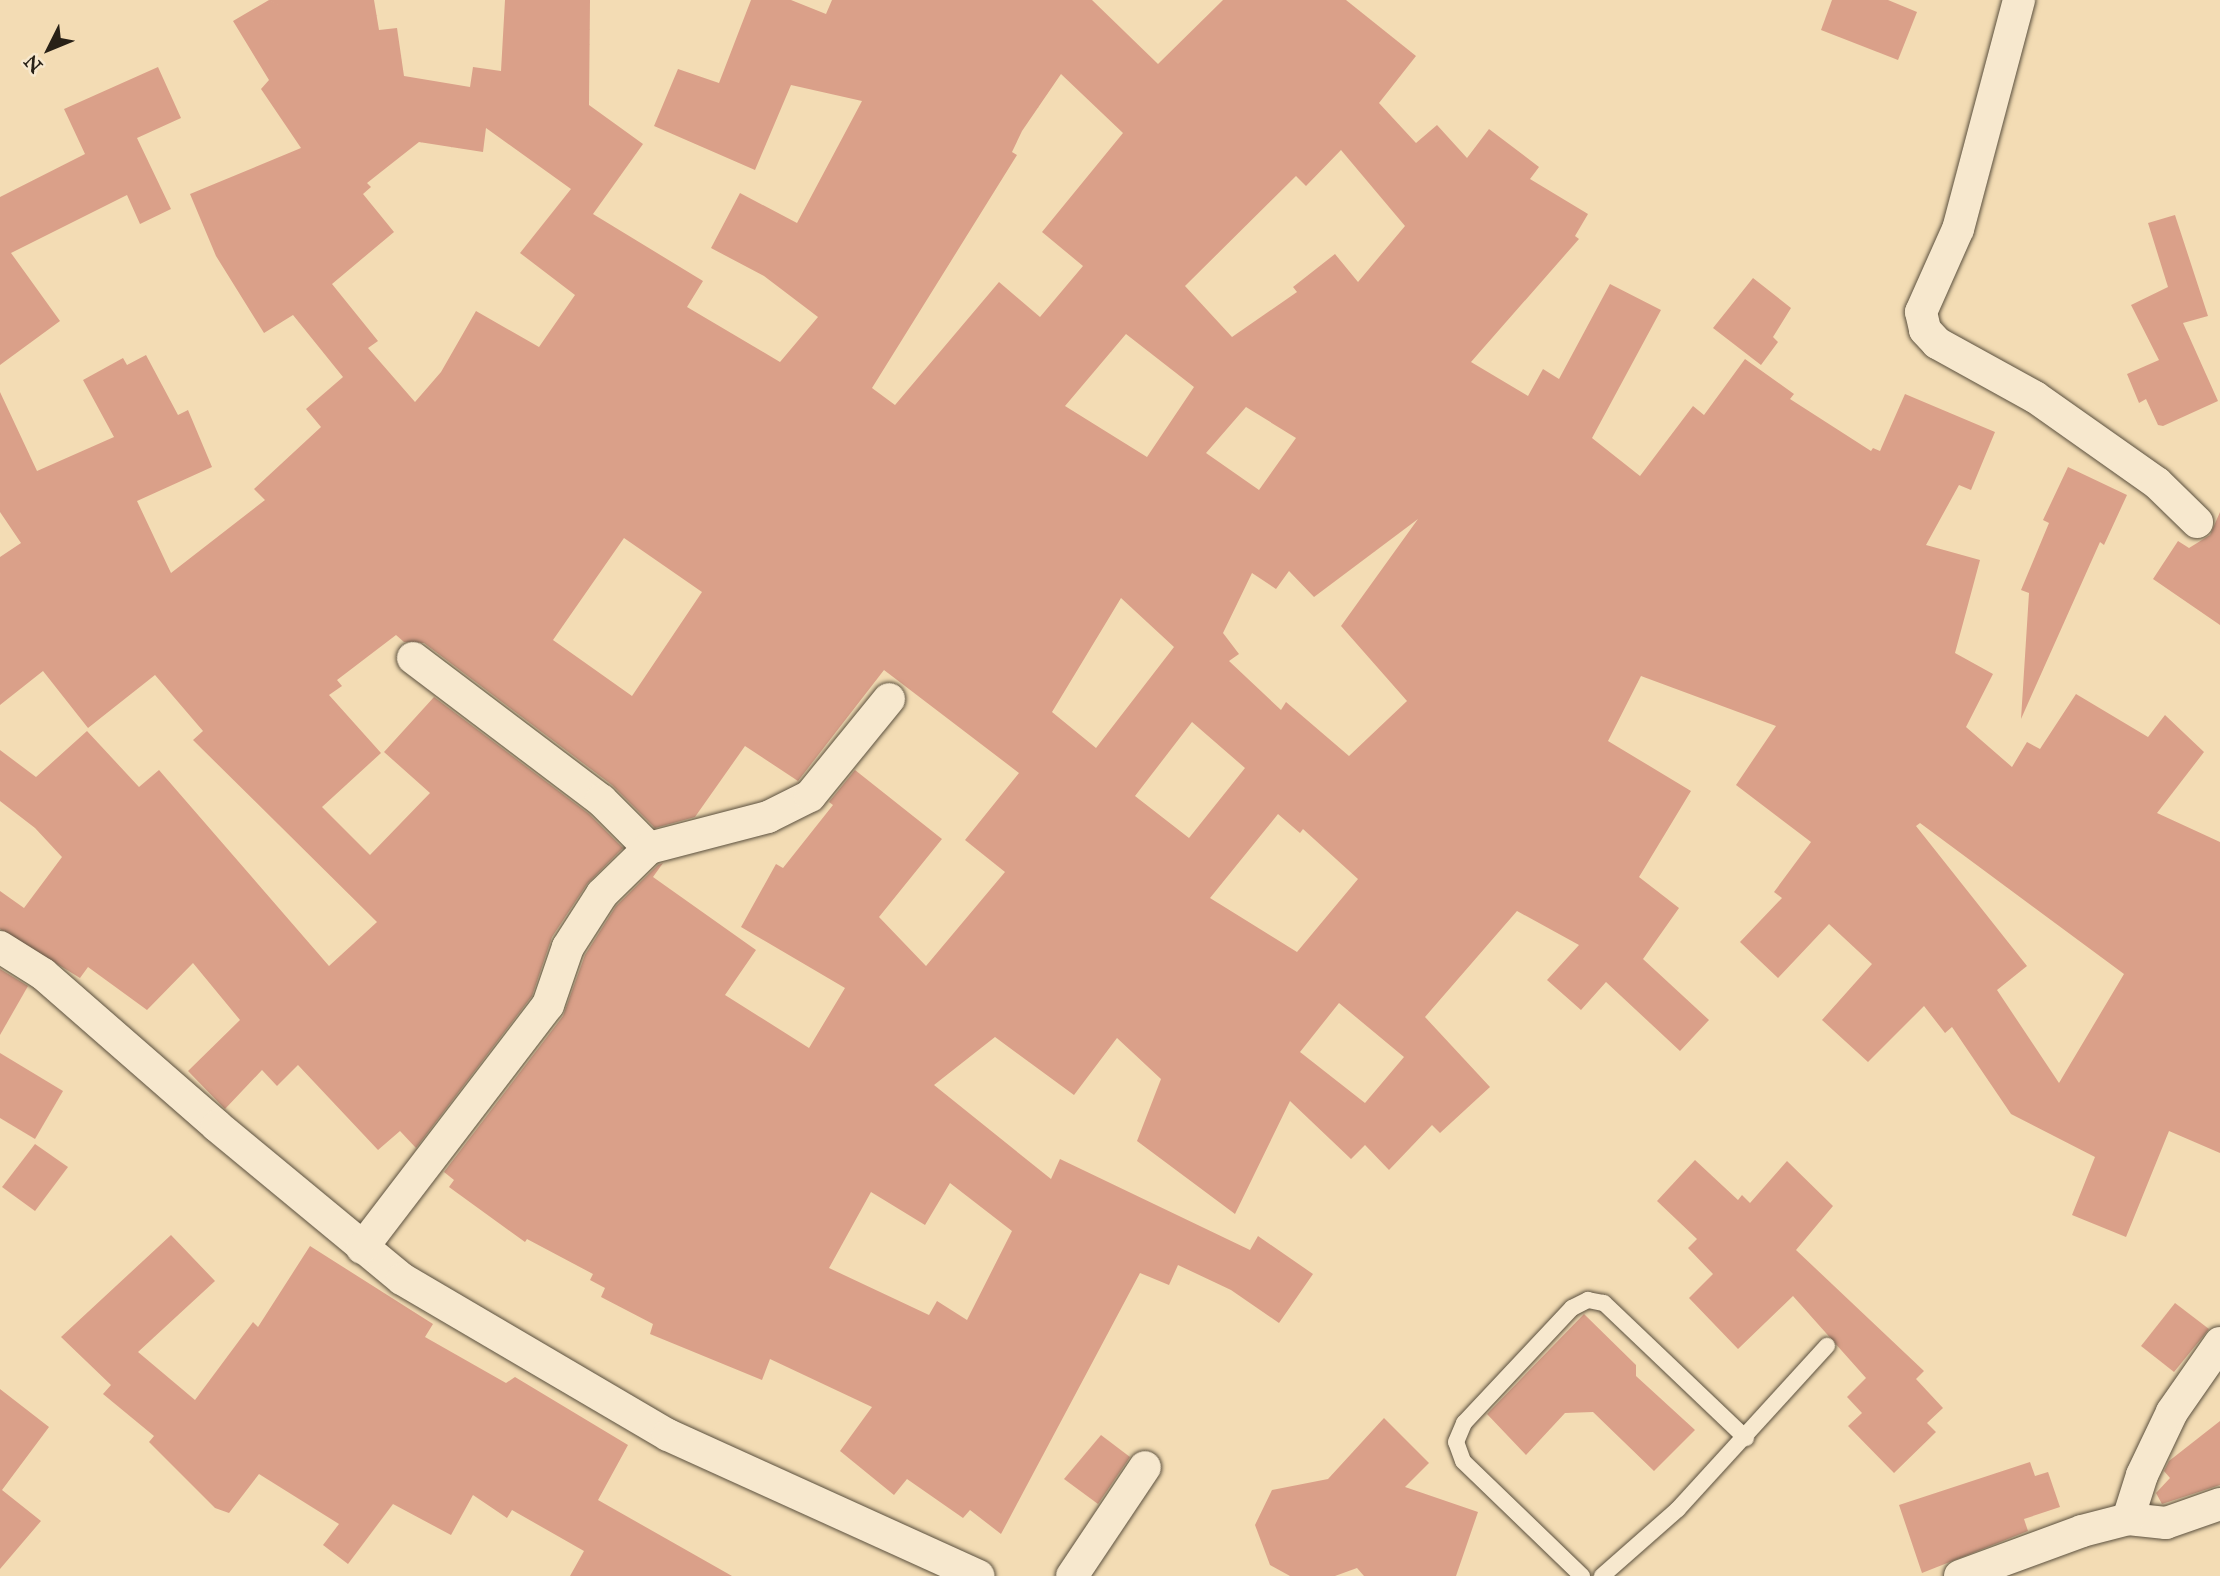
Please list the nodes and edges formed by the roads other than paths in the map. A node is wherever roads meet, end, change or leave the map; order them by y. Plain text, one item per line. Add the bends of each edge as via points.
1 (2019, 0) edge
2 (2197, 522) dead end
3 (413, 658) dead end
4 (889, 699) dead end
5 (649, 848) junction
6 (0, 947) edge
7 (362, 1248) junction
8 (2220, 1343) edge
9 (1827, 1346) dead end
10 (1746, 1437) junction
11 (1146, 1466) dead end
12 (2220, 1504) edge
13 (2128, 1520) junction
14 (978, 1576) edge
15 (1072, 1576) edge
16 (1582, 1576) edge
17 (1602, 1576) edge
18 (1961, 1576) edge

1 - 2 street via 1958,229 1921,312 1925,330 1937,343 2035,397 2146,475
3 - 5 street via 601,800
4 - 5 street via 810,796 790,810
5 - 7 street via 602,894 568,947 548,1004
6 - 7 street via 43,974
7 - 14 street via 402,1279 667,1435
8 - 13 street via 2172,1412 2142,1475
9 - 10 lane
10 - 16 lane via 1604,1303 1588,1300 1572,1308 1464,1423 1456,1442 1463,1461
10 - 17 lane via 1678,1509
11 - 15 street
12 - 13 street via 2166,1523
13 - 18 street via 2082,1531

